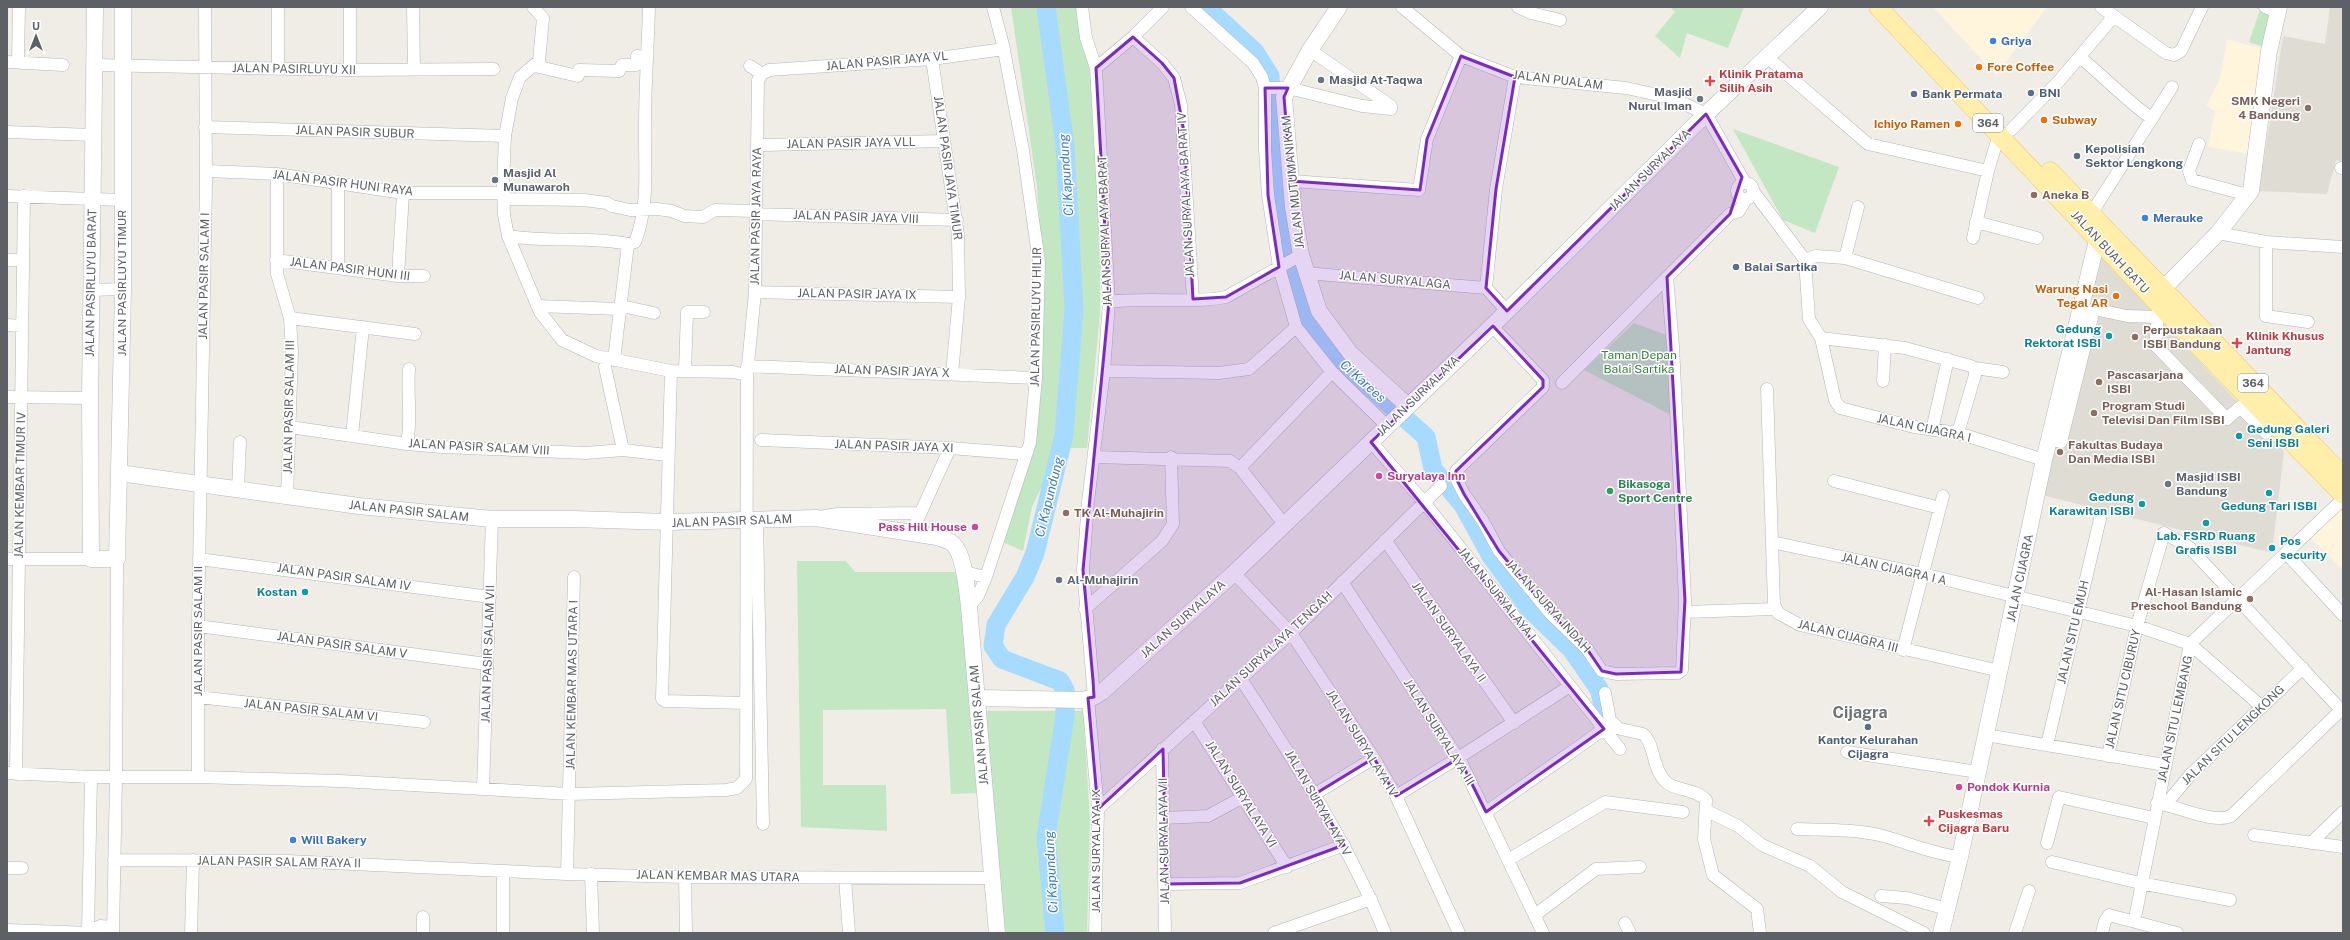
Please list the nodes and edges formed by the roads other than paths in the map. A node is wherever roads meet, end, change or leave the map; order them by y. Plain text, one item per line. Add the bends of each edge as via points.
1 (19, 7) edge
2 (95, 7) edge
3 (123, 7) edge
4 (205, 7) edge
5 (278, 7) edge
6 (350, 7) edge
7 (413, 7) edge
8 (533, 7) edge
9 (649, 7) edge
10 (993, 7) edge
11 (1082, 7) edge
12 (1162, 7) edge
13 (1191, 7) edge
14 (1339, 7) edge
15 (1402, 7) edge
16 (1518, 7) edge
17 (1820, 7) edge
18 (1878, 7) edge
19 (1893, 7) edge
20 (2101, 7) edge
21 (2202, 7) edge
22 (2274, 9) edge
23 (2114, 16) junction
24 (1560, 20) dead end
25 (1133, 37) junction
26 (1004, 49) junction
27 (1310, 50) junction
28 (1461, 56) junction
29 (1767, 57) junction
30 (2080, 57) junction
31 (647, 58) junction
32 (932, 59) junction
33 (13, 62) edge
34 (63, 65) dead end
35 (94, 65) junction
36 (122, 65) junction
37 (535, 66) junction
38 (750, 66) dead end
39 (205, 68) junction
40 (1096, 68) junction
41 (278, 69) junction
42 (414, 69) junction
43 (494, 69) dead end
44 (350, 70) junction
45 (765, 72) junction
46 (1515, 77) junction
47 (2172, 87) dead end
48 (1267, 88) junction
49 (1286, 88) junction
50 (1706, 114) junction
51 (2151, 118) junction
52 (205, 127) junction
53 (7, 132) edge
54 (2005, 132) junction
55 (93, 135) junction
56 (505, 136) junction
57 (944, 141) junction
58 (2199, 144) dead end
59 (757, 145) junction
60 (206, 171) junction
61 (1988, 171) junction
62 (277, 174) junction
63 (1291, 181) junction
64 (338, 182) junction
65 (1747, 191) junction
66 (403, 193) junction
67 (2248, 195) junction
68 (7, 196) edge
69 (24, 196) junction
70 (504, 196) junction
71 (95, 198) junction
72 (118, 200) junction
73 (1858, 207) dead end
74 (644, 209) junction
75 (756, 213) junction
76 (957, 220) junction
77 (1976, 222) junction
78 (2096, 225) junction
79 (2218, 234) junction
80 (508, 236) junction
81 (1973, 238) dead end
82 (2037, 238) dead end
83 (2266, 242) junction
84 (628, 244) junction
85 (2343, 247) edge
86 (1845, 258) junction
87 (7, 260) edge
88 (22, 260) junction
89 (276, 260) junction
90 (1805, 260) junction
91 (1287, 263) junction
92 (338, 267) junction
93 (1305, 273) junction
94 (398, 276) junction
95 (424, 276) dead end
96 (1667, 277) junction
97 (1486, 288) junction
98 (121, 289) junction
99 (2163, 289) junction
100 (94, 290) junction
101 (755, 292) junction
102 (959, 297) junction
103 (1978, 298) dead end
104 (1193, 299) junction
105 (1109, 302) junction
106 (537, 306) junction
107 (620, 307) junction
108 (2165, 310) junction
109 (1507, 311) junction
110 (704, 312) dead end
111 (654, 313) dead end
112 (290, 318) junction
113 (2308, 322) dead end
114 (7, 325) edge
115 (22, 326) junction
116 (1492, 326) junction
117 (363, 327) junction
118 (1296, 327) junction
119 (414, 334) dead end
120 (1821, 338) junction
121 (1885, 346) junction
122 (1948, 359) junction
123 (610, 363) junction
124 (1974, 368) junction
125 (409, 369) dead end
126 (671, 371) junction
127 (685, 371) junction
128 (747, 371) junction
129 (1104, 371) junction
130 (1332, 372) junction
131 (2003, 372) dead end
132 (952, 374) junction
133 (1036, 378) junction
134 (1883, 381) dead end
135 (1562, 383) dead end
136 (1767, 389) dead end
137 (7, 397) edge
138 (21, 397) junction
139 (90, 398) junction
140 (1405, 409) junction
141 (1389, 424) junction
142 (290, 427) junction
143 (2270, 428) junction
144 (1932, 430) junction
145 (1958, 433) junction
146 (352, 436) junction
147 (2049, 439) junction
148 (761, 440) dead end
149 (240, 442) dead end
150 (1371, 442) junction
151 (407, 444) junction
152 (950, 448) junction
153 (623, 450) junction
154 (668, 454) junction
155 (1026, 454) junction
156 (1094, 457) junction
157 (1171, 457) junction
158 (2044, 460) junction
159 (1240, 468) junction
160 (119, 473) junction
161 (13, 474) edge
162 (2343, 476) edge
163 (1834, 481) dead end
164 (201, 484) junction
165 (1441, 486) dead end
166 (238, 490) junction
167 (2343, 495) edge
168 (1943, 496) dead end
169 (287, 497) junction
170 (2343, 499) edge
171 (1424, 502) junction
172 (1940, 508) junction
173 (919, 513) junction
174 (816, 518) junction
175 (492, 519) junction
176 (2100, 519) dead end
177 (752, 520) junction
178 (668, 522) junction
179 (1284, 524) junction
180 (911, 534) junction
181 (1385, 540) junction
182 (1772, 542) junction
183 (2286, 553) junction
184 (7, 559) edge
185 (19, 559) junction
186 (90, 559) junction
187 (117, 559) junction
188 (199, 559) junction
189 (964, 572) junction
190 (1234, 573) junction
191 (1922, 574) junction
192 (574, 577) dead end
193 (986, 577) junction
194 (1342, 582) junction
195 (490, 597) junction
196 (2016, 598) junction
197 (2237, 598) junction
198 (969, 607) junction
199 (1084, 609) junction
200 (1775, 609) junction
201 (1685, 612) junction
202 (2077, 612) junction
203 (2343, 615) edge
204 (198, 626) junction
205 (2137, 626) junction
206 (1291, 633) junction
207 (13, 635) edge
208 (2190, 644) junction
209 (1903, 650) junction
210 (487, 664) junction
211 (2303, 668) junction
212 (2000, 671) junction
213 (1242, 679) junction
214 (1570, 686) junction
215 (1605, 693) dead end
216 (198, 697) junction
217 (12, 698) edge
218 (977, 698) junction
219 (1088, 698) junction
220 (746, 703) junction
221 (2262, 707) junction
222 (2342, 711) edge
223 (1194, 721) junction
224 (424, 722) dead end
225 (1514, 723) junction
226 (1608, 726) junction
227 (1986, 735) junction
228 (2047, 745) junction
229 (1162, 749) junction
230 (1620, 749) dead end
231 (1847, 752) dead end
232 (2108, 756) junction
233 (1374, 758) junction
234 (1458, 758) junction
235 (2165, 765) junction
236 (1978, 772) junction
237 (11, 773) edge
238 (103, 777) junction
239 (198, 777) junction
240 (483, 790) junction
241 (570, 794) junction
242 (1315, 794) junction
243 (1396, 796) junction
244 (1243, 797) junction
245 (2162, 803) junction
246 (1098, 809) junction
247 (1707, 811) junction
248 (1486, 812) junction
249 (1683, 812) dead end
250 (2343, 812) edge
251 (1164, 818) junction
252 (2154, 818) junction
253 (763, 824) dead end
254 (1797, 829) dead end
255 (2254, 835) dead end
256 (2047, 843) dead end
257 (2311, 843) junction
258 (1344, 845) junction
259 (2343, 847) edge
260 (1960, 857) junction
261 (114, 860) junction
262 (193, 860) junction
263 (1508, 860) junction
264 (2052, 862) dead end
265 (1287, 867) junction
266 (1640, 867) dead end
267 (7, 868) edge
268 (22, 868) dead end
269 (443, 868) joint
270 (503, 871) junction
271 (567, 874) junction
272 (591, 874) junction
273 (685, 877) junction
274 (845, 878) junction
275 (993, 878) junction
276 (2140, 883) junction
277 (1166, 884) junction
278 (2029, 891) dead end
279 (1881, 896) dead end
280 (1371, 899) junction
281 (2230, 900) dead end
282 (1947, 909) junction
283 (2136, 913) dead end
284 (1535, 915) junction
285 (423, 917) dead end
286 (113, 930) edge
287 (12, 931) edge
288 (89, 933) edge
289 (191, 933) edge
290 (423, 933) edge
291 (503, 933) edge
292 (593, 933) edge
293 (686, 933) edge
294 (849, 933) edge
295 (997, 933) edge
296 (1096, 933) edge
297 (1166, 933) edge
298 (1274, 933) edge
299 (1385, 933) edge
300 (1459, 933) edge
301 (1543, 933) edge
302 (1760, 933) edge
303 (1924, 933) edge
304 (1941, 933) edge
305 (2015, 933) edge
306 (2102, 933) edge
307 (2177, 933) edge

1 - 33 street
2 - 35 street, JALAN PASIRLUYU BARAT
3 - 36 street, JALAN PASIRLUYU TIMUR
4 - 39 street, JALAN PASIR SALAM I
5 - 41 street
6 - 44 street
7 - 42 street
8 - 37 street via 543,18 539,62
9 - 31 street
10 - 26 street, JALAN PASIRLUYU HILIR
11 - 40 street, JALAN SURYALAYA BARAT via 1086,38
12 - 25 street
13 - 48 street via 1253,63
14 - 27 street, JALAN MUTUMANIKAM
15 - 28 street, JALAN PUALAM
16 - 24 street
17 - 29 street, JALAN SURYALAYA
18 - 54 main road, JALAN BUAH BATU / 364
19 - 54 main road, JALAN BUAH BATU / 364
20 - 23 street
21 - 23 street via 2181,51 2174,55 2166,54
22 - 67 street via 2251,188
23 - 30 street
25 - 40 street
25 - 104 street, JALAN SURYALAYA BARAT IV via 1162,63 1174,78 1181,106
26 - 32 street, JALAN PASIR JAYA VL
26 - 133 street, JALAN PASIRLUYU HILIR via 1036,231 1039,262
27 - 49 street, JALAN MUTUMANIKAM
27 - 49 street via 1391,106 1391,109 1362,106
28 - 46 street, JALAN PUALAM
28 - 63 street via 1427,139 1419,190
29 - 50 street, JALAN SURYALAYA
29 - 61 street via 1868,144
30 - 51 street via 2123,93 2130,104
30 - 54 street
31 - 37 street via 637,56 636,65 622,65 618,71 579,70 578,76
31 - 74 street
32 - 45 street, JALAN PASIR JAYA VL
32 - 57 street, JALAN PASIR JAYA TIMUR
33 - 34 street
35 - 36 street, JALAN PASIRLUYU XII
35 - 55 street, JALAN PASIRLUYU BARAT
36 - 39 street, JALAN PASIRLUYU XII
36 - 72 street, JALAN PASIRLUYU TIMUR
37 - 56 street, JALAN PASIR JAYA X via 520,77
38 - 45 street
39 - 41 street, JALAN PASIRLUYU XII
39 - 52 street, JALAN PASIR SALAM I
40 - 105 street, JALAN SURYALAYA BARAT
41 - 44 street, JALAN PASIRLUYU XII
42 - 43 street, JALAN PASIRLUYU XII
42 - 44 street, JALAN PASIRLUYU XII
45 - 59 street, JALAN PASIR JAYA RAYA via 758,80
46 - 50 street, JALAN PUALAM via 1638,90 1672,98
46 - 97 street via 1496,189
47 - 51 street
48 - 49 street
48 - 91 street via 1265,149 1268,195
49 - 63 street, JALAN MUTUMANIKAM via 1284,97
50 - 65 street
50 - 109 street, JALAN SURYALAYA
51 - 78 street
52 - 56 street, JALAN PASIR SUBUR
52 - 60 street, JALAN PASIR SALAM I
53 - 55 street
54 - 61 street
54 - 78 main road, JALAN BUAH BATU / 364
54 - 78 main road, JALAN BUAH BATU / 364
55 - 71 street, JALAN PASIRLUYU BARAT
56 - 70 street, JALAN PASIR JAYA X
57 - 59 street, JALAN PASIR JAYA VLL
57 - 76 street, JALAN PASIR JAYA TIMUR
58 - 67 street via 2189,171 2192,180
59 - 75 street, JALAN PASIR JAYA RAYA
60 - 62 street, JALAN PASIR HUNI RAYA
60 - 164 street, JALAN PASIR SALAM I
61 - 77 street
62 - 64 street, JALAN PASIR HUNI RAYA
62 - 89 street, JALAN PASIR SALAM III
63 - 91 street, JALAN MUTUMANIKAM
64 - 66 street, JALAN PASIR HUNI RAYA
64 - 92 street
65 - 90 street
65 - 96 street via 1730,214
66 - 70 street, JALAN PASIR HUNI RAYA
66 - 94 street
67 - 79 street
68 - 69 street
69 - 71 street
69 - 88 street, JALAN KEMBAR TIMUR IV
70 - 74 street, JALAN PASIR HUNI RAYA via 584,200 630,210
70 - 80 street, JALAN PASIR JAYA X
71 - 72 street
71 - 100 street, JALAN PASIRLUYU BARAT
72 - 98 street, JALAN PASIRLUYU TIMUR
73 - 86 street
74 - 75 street, JALAN PASIR JAYA VIII via 703,217 715,210
74 - 84 street via 635,242
75 - 76 street, JALAN PASIR JAYA VIII
75 - 101 street, JALAN PASIR JAYA RAYA
76 - 102 street, JALAN PASIR JAYA TIMUR
77 - 81 street
77 - 82 street
78 - 99 main road, JALAN BUAH BATU / 364
78 - 108 main road, JALAN BUAH BATU / 364
78 - 147 street, JALAN CIJAGRA
79 - 83 street
79 - 99 street
80 - 84 street
80 - 106 street, JALAN PASIR JAYA X
83 - 85 street
83 - 113 street via 2266,316
84 - 107 street
86 - 90 street via 1816,256
86 - 103 street
87 - 88 street
88 - 115 street, JALAN KEMBAR TIMUR IV
89 - 92 street, JALAN PASIR HUNI III
89 - 112 street, JALAN PASIR SALAM III via 277,274
90 - 120 street, JALAN CIJAGRA I via 1809,319
91 - 93 street, JALAN MUTUMANIKAM
91 - 104 street via 1226,297
91 - 118 street
92 - 94 street, JALAN PASIR HUNI III
93 - 97 street, JALAN SURYALAGA
93 - 140 street, JALAN MUTUMANIKAM via 1319,311 1351,354
94 - 95 street, JALAN PASIR HUNI III
96 - 135 street
96 - 201 street via 1673,346
97 - 109 street
98 - 100 street
98 - 160 street, JALAN PASIRLUYU TIMUR
99 - 108 street
99 - 162 main road, JALAN BUAH BATU / 364
100 - 139 street, JALAN PASIRLUYU BARAT
101 - 102 street, JALAN PASIR JAYA IX
101 - 128 street, JALAN PASIR JAYA RAYA
102 - 132 street, JALAN PASIR JAYA TIMUR
104 - 105 street via 1149,298
105 - 129 street, JALAN SURYALAYA BARAT
106 - 107 street
106 - 123 street, JALAN PASIR JAYA X via 562,340
107 - 111 street
107 - 123 street
108 - 143 main road, JALAN BUAH BATU / 364
109 - 116 street, JALAN SURYALAYA
110 - 127 street via 687,312
112 - 117 street
112 - 142 street, JALAN PASIR SALAM III
114 - 115 street
115 - 138 street, JALAN KEMBAR TIMUR IV
116 - 140 street, JALAN SURYALAYA
116 - 201 street, JALAN SURYA INDAH via 1543,382 1542,389 1455,473 1464,494 1483,521 1499,551 1550,613 1587,648 1603,672 1681,672
117 - 119 street
117 - 146 street
118 - 129 street via 1249,369 1219,372
118 - 130 street
120 - 121 street
120 - 144 street, JALAN CIJAGRA I via 1835,400 1840,408
121 - 122 street via 1905,348
121 - 134 street
122 - 124 street
122 - 144 street
123 - 126 street, JALAN PASIR JAYA X
123 - 153 street
124 - 131 street
124 - 145 street via 1975,375
125 - 151 street via 407,403 410,421
126 - 127 street, JALAN PASIR JAYA X
126 - 154 street
127 - 128 street, JALAN PASIR JAYA X
128 - 132 street, JALAN PASIR JAYA X
128 - 177 street, JALAN PASIR JAYA RAYA
129 - 156 street, JALAN SURYALAYA BARAT
130 - 141 street
130 - 159 street
132 - 133 street, JALAN PASIR JAYA X
133 - 155 street, JALAN PASIRLUYU HILIR via 1030,442
136 - 182 street
137 - 138 street
138 - 139 street
138 - 161 street, JALAN KEMBAR TIMUR IV
139 - 186 street, JALAN PASIRLUYU BARAT
140 - 141 street, JALAN SURYALAYA
141 - 150 street, JALAN SURYALAYA
142 - 146 street, JALAN PASIR SALAM VIII
142 - 169 street, JALAN PASIR SALAM III
143 - 147 street via 2240,407 2227,419 2155,345 2158,317 2127,316 2094,309 2062,442
143 - 167 main road, JALAN BUAH BATU / 364
144 - 145 street, JALAN CIJAGRA I
145 - 158 street, JALAN CIJAGRA I
146 - 151 street, JALAN PASIR SALAM VIII
147 - 158 street, JALAN CIJAGRA
148 - 152 street, JALAN PASIR JAYA XI
149 - 166 street
150 - 171 street, JALAN SURYALAYA I
150 - 179 street, JALAN SURYALAYA
151 - 153 street, JALAN PASIR SALAM VIII via 586,453
152 - 155 street, JALAN PASIR JAYA XI
152 - 173 street
153 - 154 street, JALAN PASIR SALAM VIII
154 - 178 street
155 - 193 street, JALAN PASIRLUYU HILIR
156 - 157 street
156 - 199 street, JALAN SURYALAYA BARAT via 1083,570
157 - 159 street via 1230,461
157 - 199 street via 1172,527 1162,541
158 - 196 street, JALAN CIJAGRA
159 - 179 street
160 - 164 street, JALAN PASIR SALAM
160 - 187 street, JALAN PASIRLUYU TIMUR
161 - 185 street, JALAN KEMBAR TIMUR IV
163 - 172 street
164 - 166 street, JALAN PASIR SALAM
164 - 188 street, JALAN PASIR SALAM II
165 - 171 street, JALAN SURYALAYA TENGAH
166 - 169 street, JALAN PASIR SALAM
168 - 172 street
169 - 175 street, JALAN PASIR SALAM
170 - 183 street, JALAN SITU LEMBANG
171 - 181 street, JALAN SURYALAYA TENGAH
171 - 214 street, JALAN SURYALAYA I
172 - 191 street
173 - 174 street via 838,514
173 - 180 street
174 - 177 street, JALAN PASIR SALAM
174 - 180 street, JALAN PASIR SALAM
175 - 178 street, JALAN PASIR SALAM
175 - 195 street, JALAN PASIR SALAM VII
176 - 202 street, JALAN SITU EMUH
177 - 178 street, JALAN PASIR SALAM
177 - 220 street
177 - 253 street
178 - 220 street via 662,699
179 - 190 street, JALAN SURYALAYA
180 - 189 street, JALAN PASIR SALAM via 937,537 951,542 955,546
181 - 194 street, JALAN SURYALAYA TENGAH
181 - 225 street, JALAN SURYALAYA II
182 - 191 street, JALAN CIJAGRA I A
182 - 200 street
183 - 197 street, JALAN SITU LEMBANG
183 - 203 street
184 - 185 street
185 - 186 street
185 - 207 street, JALAN KEMBAR TIMUR IV
186 - 187 street
187 - 238 street
188 - 195 street, JALAN PASIR SALAM IV
188 - 204 street, JALAN PASIR SALAM II
189 - 193 street
189 - 198 street, JALAN PASIR SALAM
190 - 206 street, JALAN SURYALAYA IV
190 - 219 street, JALAN SURYALAYA via 1102,692
191 - 196 street, JALAN CIJAGRA I A
191 - 209 street
192 - 241 street, JALAN KEMBAR MAS UTARA I
193 - 198 street, JALAN PASIRLUYU HILIR via 978,596
194 - 206 street, JALAN SURYALAYA TENGAH
194 - 234 street, JALAN SURYALAYA III
195 - 210 street, JALAN PASIR SALAM VII
196 - 202 street, JALAN CIJAGRA I A
196 - 212 street, JALAN CIJAGRA
197 - 205 street, JALAN SITU CIBURUY via 2189,547 2164,533
197 - 208 street, JALAN SITU LEMBANG
197 - 211 street
198 - 218 street, JALAN PASIR SALAM
199 - 219 street, JALAN SURYALAYA IX
200 - 201 street
200 - 209 street, JALAN CIJAGRA III via 1800,625
202 - 205 street, JALAN CIJAGRA I A
202 - 228 street, JALAN SITU EMUH
204 - 210 street, JALAN PASIR SALAM V
204 - 216 street, JALAN PASIR SALAM II
205 - 208 street, JALAN CIJAGRA I A
205 - 232 street, JALAN SITU CIBURUY
206 - 213 street, JALAN SURYALAYA TENGAH
206 - 233 street, JALAN SURYALAYA IV
207 - 217 street, JALAN KEMBAR TIMUR IV
208 - 221 street
208 - 235 street, JALAN SITU LEMBANG
209 - 212 street, JALAN CIJAGRA III
210 - 240 street, JALAN PASIR SALAM VII
211 - 221 street, JALAN SITU LENGKONG
211 - 222 street
212 - 227 street, JALAN CIJAGRA
213 - 223 street, JALAN SURYALAYA TENGAH
213 - 242 street, JALAN SURYALAYA V
214 - 225 street
214 - 226 street, JALAN SURYALAYA I
215 - 226 street via 1610,720
216 - 224 street, JALAN PASIR SALAM VI
216 - 239 street, JALAN PASIR SALAM II
217 - 237 street, JALAN KEMBAR TIMUR IV
218 - 219 street
218 - 275 street, JALAN PASIR SALAM
219 - 246 street, JALAN SURYALAYA IX
220 - 241 street via 746,779 738,788
221 - 245 street, JALAN SITU LENGKONG
222 - 245 street via 2231,816 2208,817
223 - 229 street, JALAN SURYALAYA TENGAH
223 - 244 street, JALAN SURYALAYA VI
225 - 234 street
226 - 230 street, JALAN SURYALAYA I
226 - 247 street via 1634,730 1647,737 1654,765 1666,782 1701,794 1706,800
226 - 248 street
227 - 228 street
227 - 236 street, JALAN CIJAGRA
228 - 232 street
229 - 246 street, JALAN SURYALAYA TENGAH
229 - 251 street, JALAN SURYALAYA VII
231 - 236 street
232 - 235 street
233 - 242 street
233 - 243 street, JALAN SURYALAYA IV
234 - 243 street
234 - 248 street, JALAN SURYALAYA III
235 - 245 street, JALAN SITU LEMBANG
236 - 260 street, JALAN CIJAGRA
237 - 238 street
238 - 239 street
238 - 261 street
238 - 288 street
239 - 240 street via 340,781
240 - 241 street
241 - 271 street, JALAN KEMBAR MAS UTARA I
242 - 258 street, JALAN SURYALAYA V
243 - 300 street, JALAN SURYALAYA IV
244 - 251 street via 1208,816
244 - 265 street, JALAN SURYALAYA VI
245 - 252 street, JALAN SITU LEMBANG
246 - 296 street, JALAN SURYALAYA IX
247 - 302 street via 1704,839 1713,875 1757,909
247 - 303 street via 1738,826 1762,845 1810,866 1842,892
248 - 263 street, JALAN SURYALAYA III
249 - 263 street via 1605,802
250 - 257 street
251 - 277 street, JALAN SURYALAYA VII
252 - 256 street via 2058,797
252 - 276 street, JALAN SITU LEMBANG
254 - 260 street via 1867,833 1908,843 1926,851
255 - 257 street
257 - 259 street
258 - 265 street
258 - 280 street, JALAN SURYALAYA V
260 - 282 street, JALAN CIJAGRA
261 - 262 street, JALAN PASIR SALAM RAYA II
261 - 286 street
262 - 269 street, JALAN PASIR SALAM RAYA II via 287,861
262 - 289 street
263 - 284 street, JALAN SURYALAYA III
264 - 276 street
265 - 277 street via 1240,884
266 - 284 street via 1596,869
267 - 268 street
269 - 270 street, JALAN KEMBAR MAS UTARA
270 - 271 street, JALAN KEMBAR MAS UTARA
270 - 291 street
271 - 272 street, JALAN KEMBAR MAS UTARA
272 - 273 street, JALAN KEMBAR MAS UTARA
272 - 292 street
273 - 274 street, JALAN KEMBAR MAS UTARA
273 - 293 street
274 - 275 street, JALAN KEMBAR MAS UTARA
274 - 294 street
275 - 295 street, JALAN PASIR SALAM
276 - 281 street
276 - 283 street, JALAN SITU LEMBANG
277 - 297 street, JALAN SURYALAYA VII
278 - 305 street
279 - 282 street via 1907,898
280 - 298 street
280 - 299 street, JALAN SURYALAYA V
282 - 304 street, JALAN CIJAGRA
284 - 301 street, JALAN SURYALAYA III
285 - 290 street
286 - 288 street via 100,926
287 - 288 street
306 - 307 street via 2109,915

